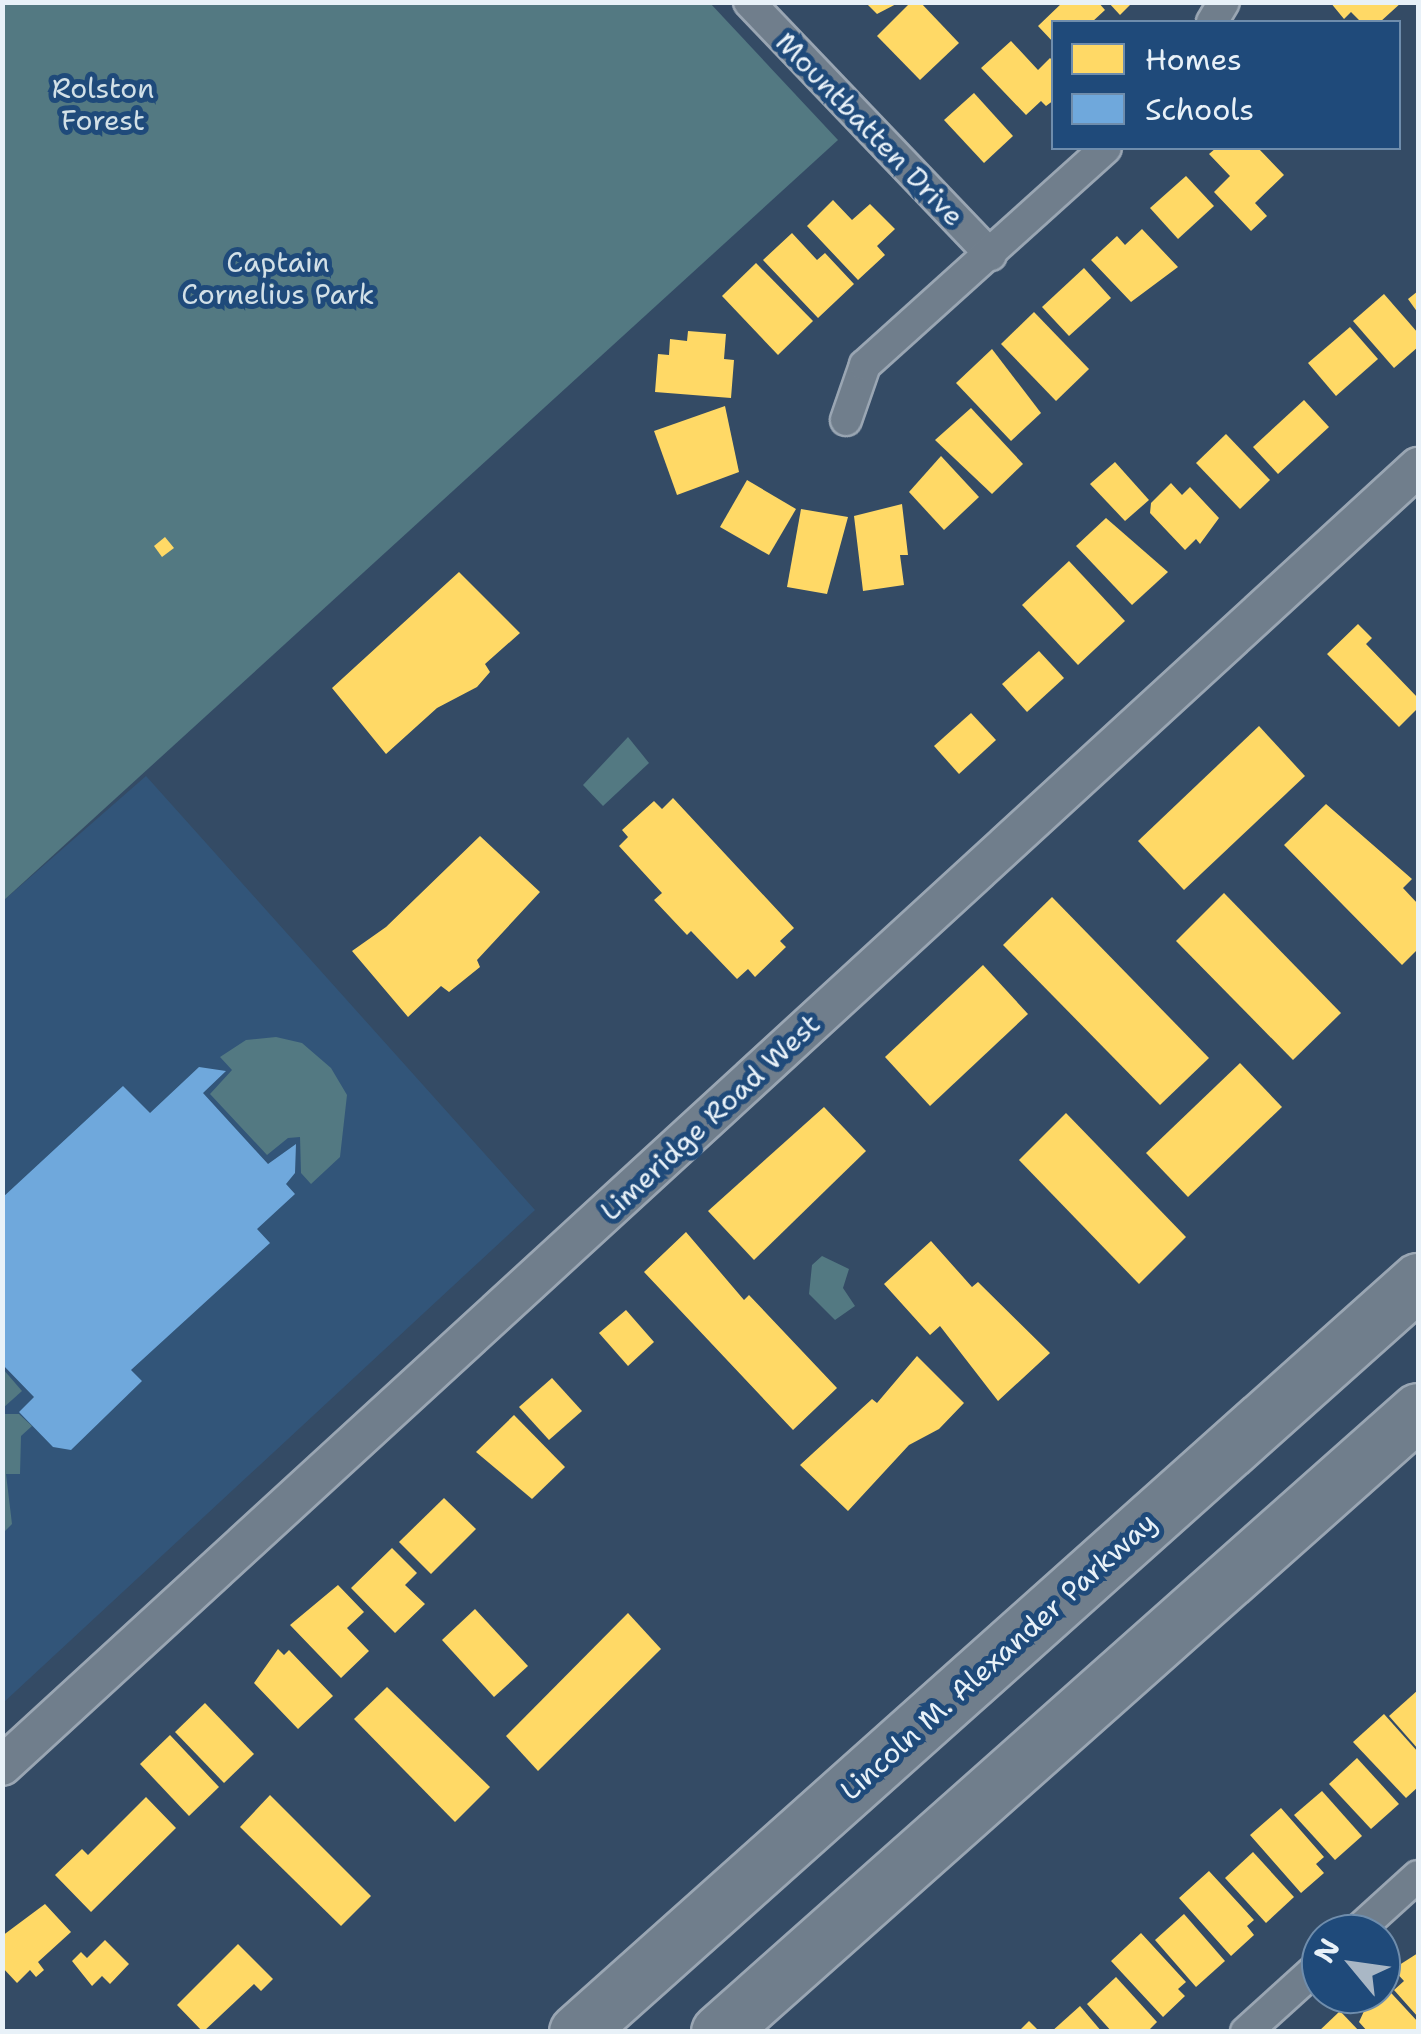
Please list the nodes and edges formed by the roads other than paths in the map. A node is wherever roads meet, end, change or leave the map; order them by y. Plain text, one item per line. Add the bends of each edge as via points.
1 (749, 2) edge
2 (1104, 150) edge
3 (991, 255) junction
4 (846, 420) dead end
5 (1418, 467) edge
6 (1418, 1281) edge
7 (1418, 1412) edge
8 (2, 1766) edge
9 (1418, 1876) edge
10 (1376, 1914) edge
11 (1301, 1982) edge
12 (577, 2032) edge
13 (719, 2032) edge
14 (1246, 2032) edge

1 - 3 street, Mountbatten Drive
2 - 3 street
3 - 4 street via 865,365
5 - 8 street, Limeridge Road West
6 - 12 highway, Lincoln M. Alexander Parkway
7 - 13 highway
9 - 10 street
11 - 14 street

